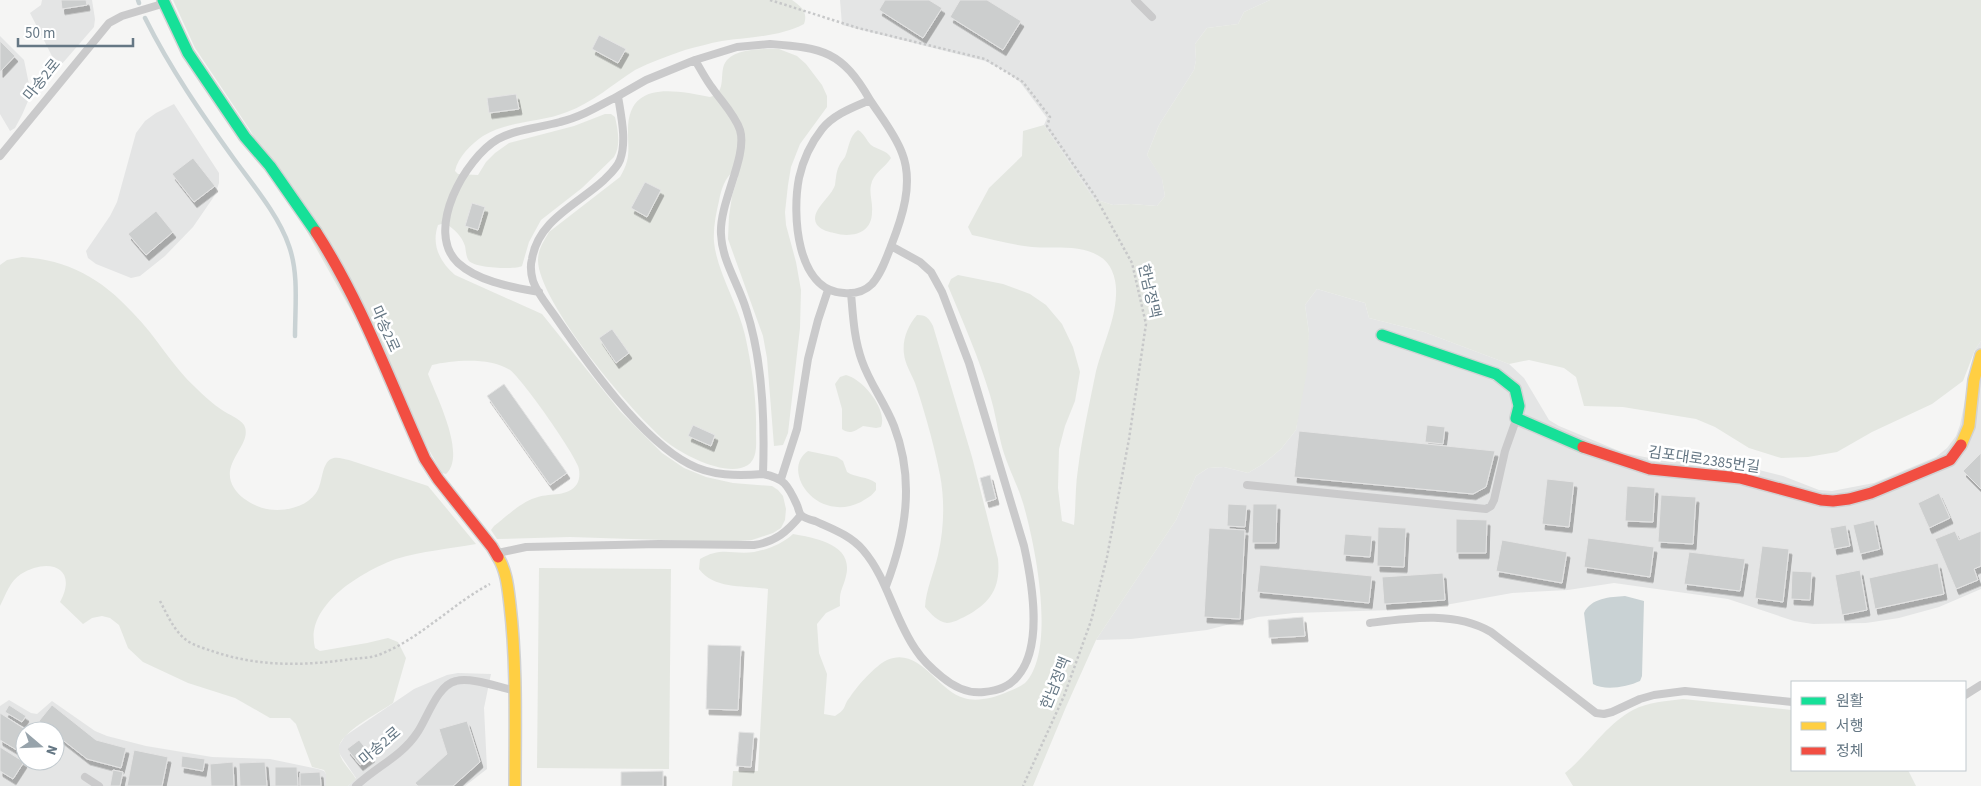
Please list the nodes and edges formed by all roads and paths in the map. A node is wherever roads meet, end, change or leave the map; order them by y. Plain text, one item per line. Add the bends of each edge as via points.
1 (770, 0) edge
2 (1135, 0) edge
3 (164, 2) edge
4 (1152, 16) dead end
5 (695, 60) junction
6 (618, 96) junction
7 (870, 100) junction
8 (0, 156) edge
9 (891, 246) junction
10 (828, 290) junction
11 (539, 292) junction
12 (851, 293) junction
13 (1382, 335) dead end
14 (1981, 355) edge
15 (1516, 418) junction
16 (763, 474) junction
17 (781, 479) junction
18 (1247, 484) dead end
19 (801, 516) junction
20 (496, 553) junction
21 (506, 575) junction
22 (886, 586) junction
23 (160, 601) dead end
24 (1370, 623) dead end
25 (1981, 685) edge
26 (515, 690) junction
27 (1966, 694) edge
28 (1791, 702) edge
29 (85, 777) dead end
30 (99, 786) edge
31 (356, 786) edge
32 (515, 786) edge
33 (1022, 786) edge

1 - 33 path, 한남정맥 via 858,28 985,59 1023,82 1050,117 1047,126 1095,196 1132,263 1146,324 1107,557 1091,621 1067,688
2 - 4 lane
3 - 8 lane, 마송2로 via 108,23
3 - 20 street, 마송2로 via 188,53 336,263 363,316 425,459
5 - 6 lane via 646,80
5 - 7 lane via 752,45 813,50 840,60 857,78
5 - 16 lane via 740,132 738,161 726,198 720,232 727,263 746,308 757,353
6 - 11 lane via 623,136 620,161 596,188 545,228 537,240 531,269
6 - 11 lane via 575,118 496,140 479,154 458,186 445,233 452,255 468,271 483,278
7 - 9 lane via 895,138 906,166 907,184 901,220
7 - 10 lane via 832,119 822,128 811,145 799,178 796,212 801,245 812,275
9 - 12 lane via 872,284 863,291
9 - 22 lane via 920,262 937,281 969,363 1029,568 1033,605 1032,646 1025,668 1008,686 994,691 970,692 951,684 930,668 916,651
10 - 12 lane
10 - 17 lane via 808,360 797,429
11 - 16 lane via 618,400 674,455 706,471 740,476
12 - 22 lane via 857,347 894,426 906,472 901,540
13 - 15 street via 1480,368 1505,380 1518,397
14 - 15 street, 김포대로2385번길 via 1974,380 1969,426 1964,441 1950,460 1872,493 1833,501 1740,478 1665,471 1631,464 1573,444
15 - 18 lane via 1494,500 1486,509
16 - 17 lane
17 - 19 lane via 791,491
19 - 20 lane via 779,537 754,546 526,547
19 - 22 lane via 856,542
20 - 21 street, 마송2로
21 - 23 path via 476,591 380,655 328,662 260,662 232,658 200,647 176,630
21 - 26 street, 마송2로
24 - 28 lane via 1428,618 1473,623 1491,632 1596,713 1604,714 1640,699 1677,692
25 - 27 lane
26 - 31 lane, 마송2로 via 468,680 449,684 404,749
26 - 32 street, 마송2로
29 - 30 lane

